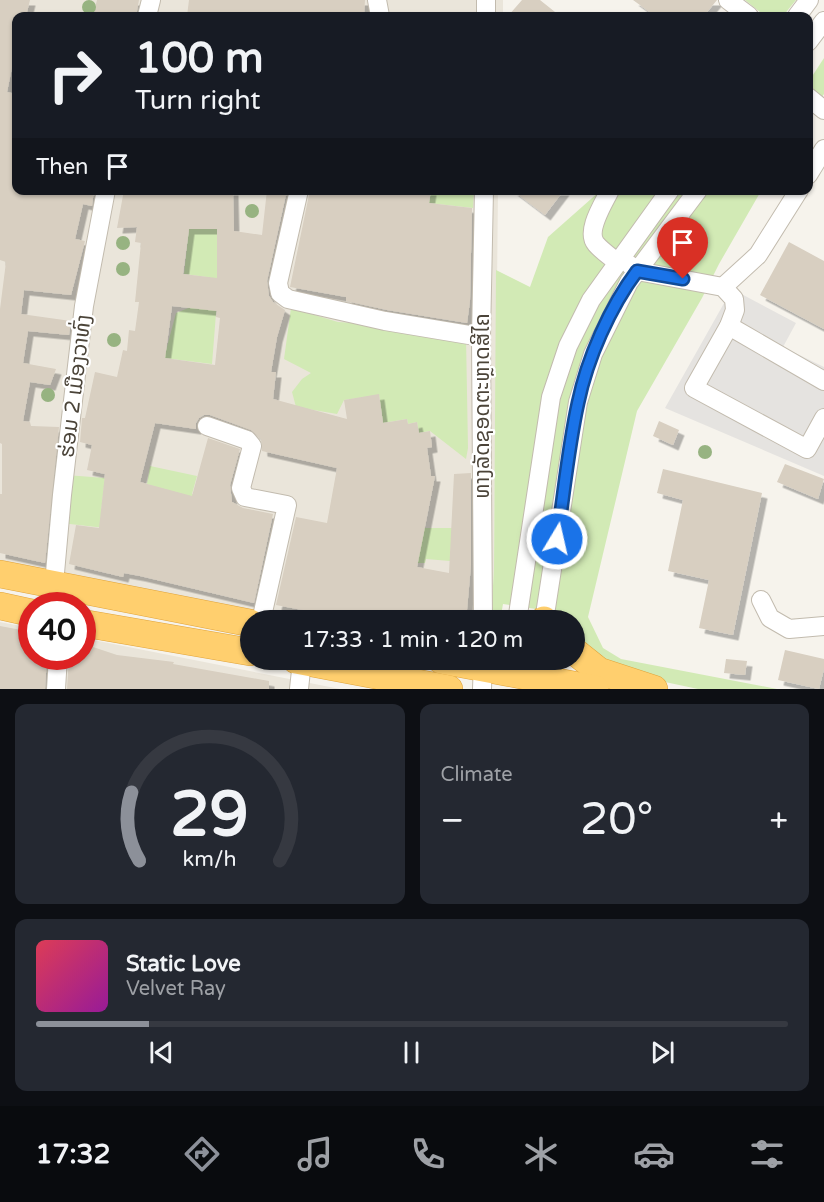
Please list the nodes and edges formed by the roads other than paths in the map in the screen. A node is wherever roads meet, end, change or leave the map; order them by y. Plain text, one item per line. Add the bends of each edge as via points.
1 (726, 6) edge
2 (740, 12) edge
3 (824, 21) edge
4 (813, 35) edge
5 (824, 149) edge
6 (813, 167) edge
7 (105, 195) edge
8 (298, 195) edge
9 (484, 195) edge
10 (608, 195) edge
11 (666, 195) edge
12 (694, 195) edge
13 (796, 195) edge
14 (620, 261) junction
15 (637, 271) junction
16 (723, 287) junction
17 (729, 326) junction
18 (481, 337) junction
19 (824, 381) edge
20 (824, 418) edge
21 (207, 426) dead end
22 (546, 428) junction
23 (573, 434) junction
24 (0, 574) edge
25 (54, 584) junction
26 (761, 600) dead end
27 (0, 606) edge
28 (18, 610) edge
29 (263, 610) edge
30 (483, 610) edge
31 (519, 610) edge
32 (547, 610) edge
33 (240, 621) edge
34 (96, 624) edge
35 (824, 626) edge
36 (240, 650) edge
37 (585, 660) edge
38 (57, 670) edge
39 (299, 670) edge
40 (347, 670) edge
41 (483, 672) edge
42 (522, 675) edge
43 (56, 689) edge
44 (299, 689) edge
45 (448, 689) edge
46 (595, 689) edge
47 (654, 689) edge

1 - 2 street
3 - 4 street
5 - 6 street
7 - 25 street, ຮ່ອມ 2 ເມືອງວາທົ່ງ via 84,306
8 - 18 street via 278,283 280,293 299,302 385,321
9 - 18 street, ທາງລັດຊອດຕະຫຼາດສີໄຄ
10 - 14 street via 595,221 595,243
11 - 14 street
12 - 15 street
13 - 16 street via 758,255
14 - 15 street
14 - 22 street via 591,300 568,346 551,397
15 - 16 street
15 - 23 street via 592,354
16 - 17 street via 736,305
17 - 19 street
17 - 20 street via 694,388 807,449
18 - 30 street, ທາງລັດຊອດຕະຫຼາດສີໄຄ
21 - 29 street via 247,440 252,446 241,488 245,497 287,506
22 - 23 street
22 - 31 street
23 - 32 street
24 - 25 highway
25 - 33 highway
26 - 35 street via 770,618 789,629
27 - 28 highway
34 - 36 highway
37 - 47 highway via 599,671
38 - 43 street
39 - 44 street
40 - 45 highway
41 - 42 highway
42 - 46 highway

